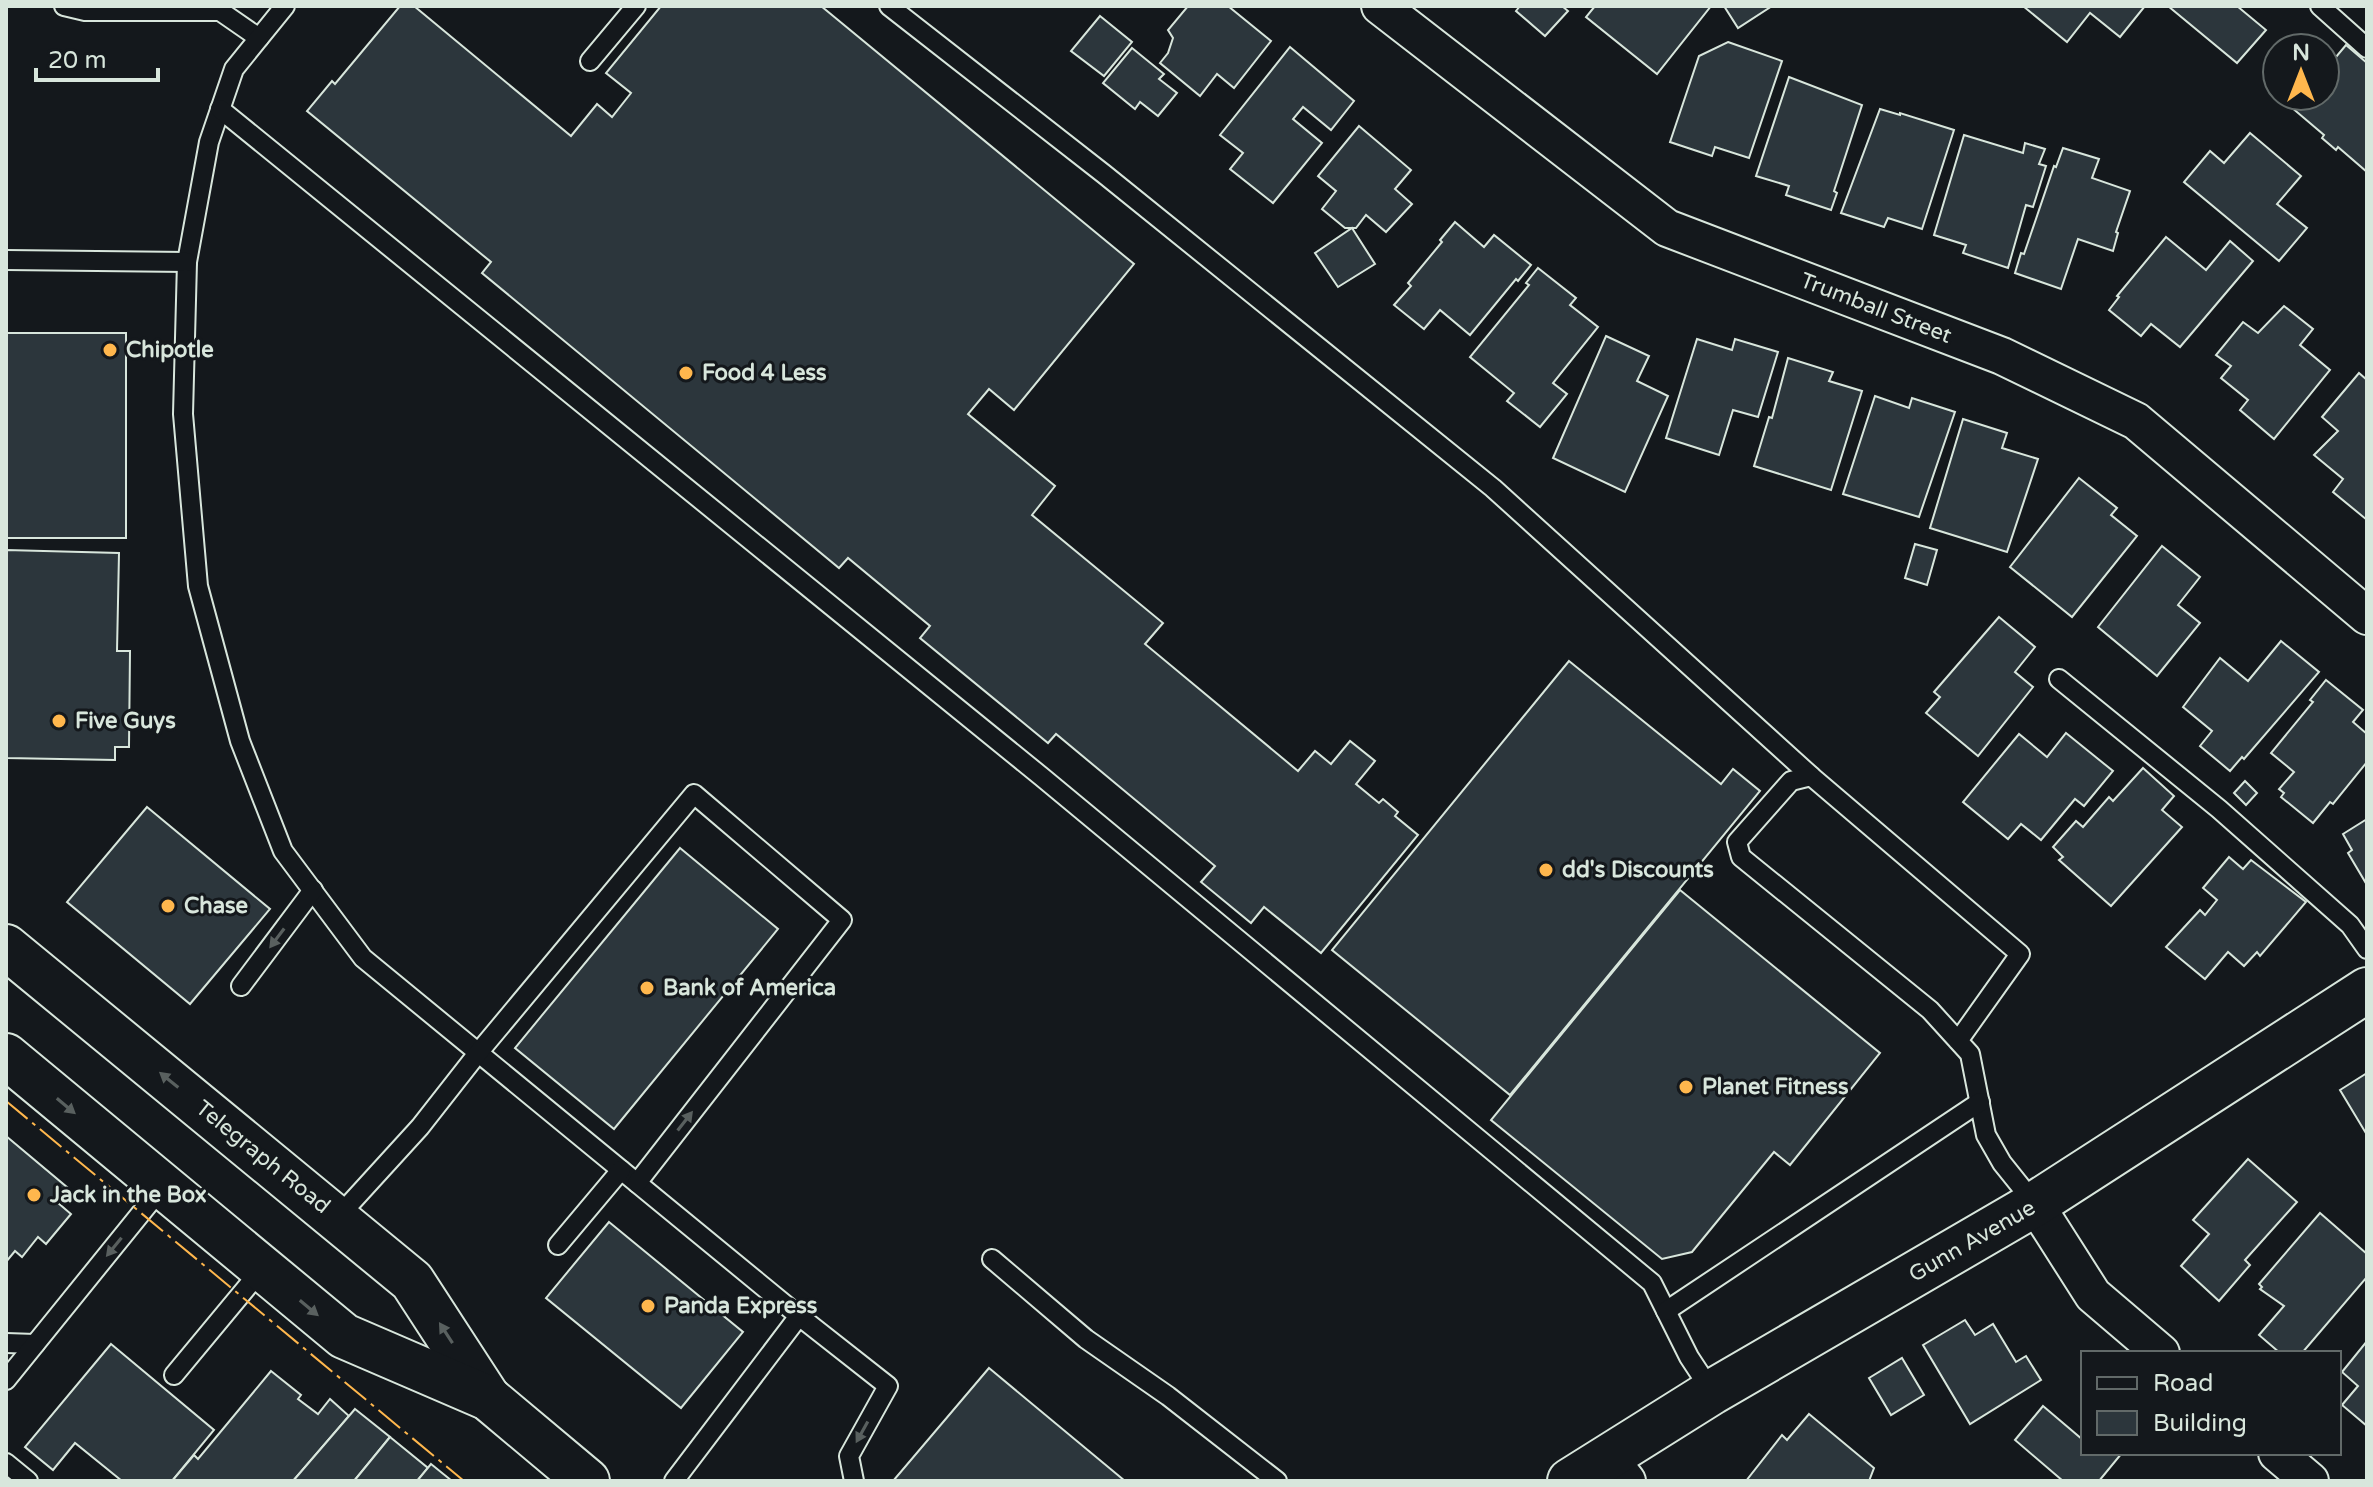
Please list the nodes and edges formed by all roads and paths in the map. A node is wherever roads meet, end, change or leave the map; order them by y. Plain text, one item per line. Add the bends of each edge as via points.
1 (64, 6) edge
2 (285, 6) edge
3 (636, 6) edge
4 (889, 6) edge
5 (1380, 6) edge
6 (2320, 6) edge
7 (259, 38) junction
8 (2367, 48) edge
9 (590, 61) dead end
10 (220, 109) junction
11 (6, 260) edge
12 (187, 262) junction
13 (2367, 616) edge
14 (2059, 679) dead end
15 (1811, 776) junction
16 (313, 890) junction
17 (6, 947) edge
18 (2367, 949) edge
19 (241, 986) dead end
20 (2367, 990) edge
21 (1958, 1041) junction
22 (478, 1053) junction
23 (6, 1056) edge
24 (1980, 1102) junction
25 (621, 1170) junction
26 (637, 1183) junction
27 (163, 1186) junction
28 (2035, 1204) junction
29 (337, 1218) junction
30 (558, 1245) dead end
31 (992, 1259) dead end
32 (262, 1269) junction
33 (1666, 1311) junction
34 (799, 1316) junction
35 (6, 1343) edge
36 (35, 1344) junction
37 (2159, 1351) edge
38 (174, 1375) dead end
39 (6, 1380) edge
40 (1712, 1392) junction
41 (488, 1398) junction
42 (2279, 1455) edge
43 (6, 1463) edge
44 (1618, 1469) edge
45 (28, 1481) edge
46 (587, 1481) edge
47 (674, 1481) edge
48 (854, 1481) edge
49 (1277, 1481) edge
50 (1570, 1481) edge
51 (2310, 1481) edge

1 - 7 lane via 85,11 220,11
2 - 7 lane
3 - 9 lane
4 - 15 lane via 1493,488
5 - 13 street, Trumball Street via 1667,228 2002,356 2136,421
6 - 8 lane
7 - 10 lane via 234,69
10 - 12 lane
10 - 33 lane via 1042,777 1652,1283
11 - 12 lane
12 - 16 lane via 183,414 198,586 240,741 283,851
14 - 18 lane via 2219,809 2350,925
15 - 21 lane via 2020,954
15 - 21 lane via 1791,781 1737,842 1741,857 1930,1010
16 -> 19 lane
16 - 22 lane via 363,958
29 -> 17 main road, Telegraph Road
20 - 28 main road, Gunn Avenue
21 - 24 lane via 1970,1054
22 - 25 lane
26 -> 22 lane via 842,920 694,794
22 - 29 lane
23 -> 27 main road, Telegraph Road
24 - 28 lane via 1986,1135
24 - 33 lane
25 - 26 lane
25 - 30 lane
26 - 34 lane
27 - 32 main road, Telegraph Road
27 -> 36 lane
28 - 37 street via 2093,1295
28 - 40 main road, Gunn Avenue
41 -> 29 main road, Telegraph Road via 412,1281
31 - 49 lane via 1086,1339
32 - 38 lane
32 -> 41 main road, Telegraph Road via 344,1336
33 - 40 lane
34 - 47 lane
34 -> 48 lane via 888,1386 849,1456
35 - 36 lane
36 - 39 lane
40 - 44 main road, Gunn Avenue
41 - 46 main road, Telegraph Road
42 - 51 street
43 - 45 lane
44 - 50 main road, Gunn Avenue

